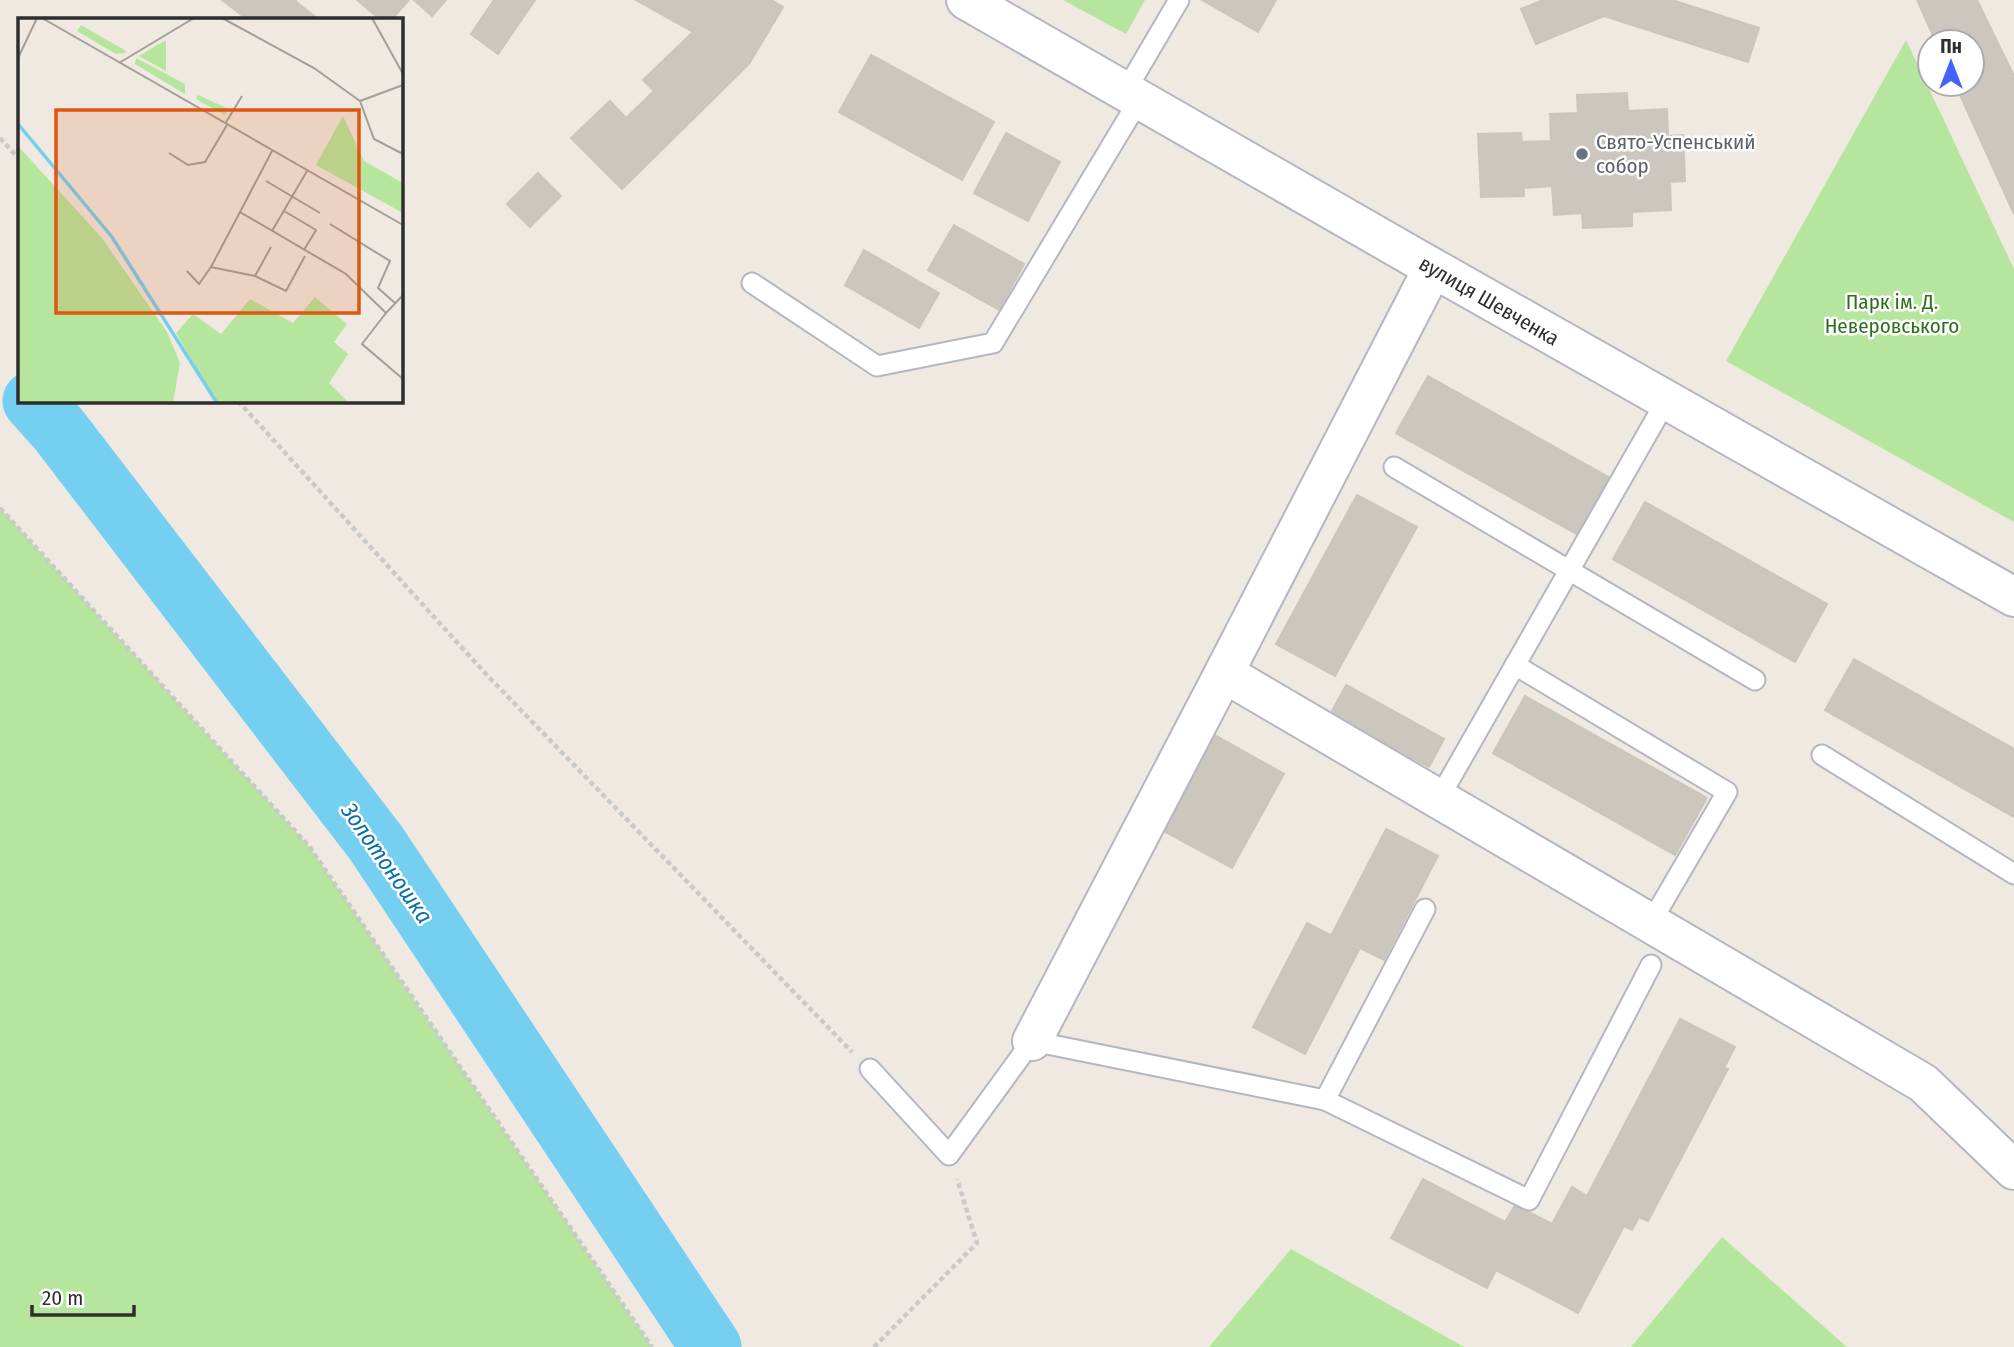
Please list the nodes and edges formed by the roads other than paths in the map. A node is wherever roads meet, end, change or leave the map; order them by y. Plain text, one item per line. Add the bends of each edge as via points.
1 (966, 0) edge
2 (1179, 0) edge
3 (1132, 96) junction
4 (1432, 270) junction
5 (752, 283) dead end
6 (1666, 401) junction
7 (1394, 467) dead end
8 (1569, 571) junction
9 (2014, 597) edge
10 (1515, 665) junction
11 (1224, 673) junction
12 (1755, 680) dead end
13 (1822, 755) dead end
14 (1438, 800) junction
15 (2014, 874) edge
16 (1425, 909) dead end
17 (1650, 924) junction
18 (1651, 965) dead end
19 (1032, 1041) junction
20 (870, 1069) road end
21 (1325, 1100) junction
22 (2014, 1170) edge

1 - 3 street, вулиця Шевченка
2 - 3 lane
3 - 4 street, вулиця Шевченка
3 - 5 lane via 993,343 877,366
4 - 6 street, вулиця Шевченка
4 - 11 street
6 - 8 lane
6 - 9 street, вулиця Шевченка
7 - 8 lane
8 - 10 lane
8 - 12 lane
10 - 14 lane
10 - 17 lane via 1727,792
11 - 14 street
11 - 19 street
13 - 15 lane
14 - 17 street
16 - 21 lane
17 - 22 street via 1923,1083
18 - 21 lane via 1529,1200
19 - 20 lane via 949,1155
19 - 21 lane

